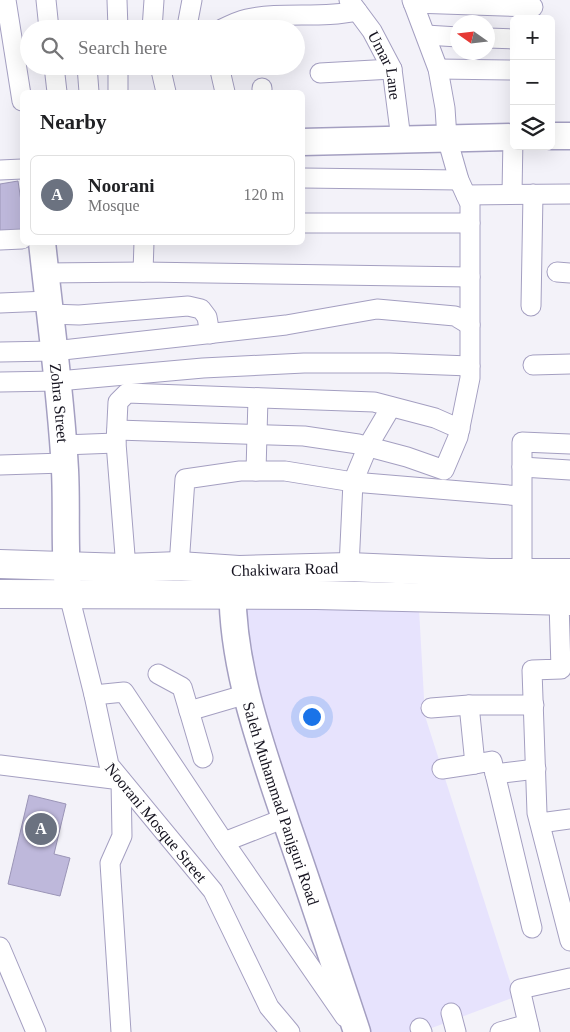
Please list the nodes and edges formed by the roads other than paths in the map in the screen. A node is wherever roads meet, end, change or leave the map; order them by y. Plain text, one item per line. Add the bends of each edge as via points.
1 (6, 0) edge
2 (46, 0) edge
3 (116, 0) edge
4 (154, 0) edge
5 (192, 0) edge
6 (412, 2) edge
7 (358, 9) edge
8 (533, 9) edge
9 (48, 20) edge
10 (117, 20) edge
11 (153, 20) edge
12 (188, 20) edge
13 (244, 20) edge
14 (261, 20) edge
15 (303, 20) edge
16 (426, 35) junction
17 (450, 36) edge
18 (495, 38) edge
19 (510, 39) edge
20 (20, 55) edge
21 (392, 69) junction
22 (438, 69) junction
23 (510, 70) edge
24 (320, 73) dead end
25 (23, 75) edge
26 (55, 75) edge
27 (87, 75) edge
28 (118, 75) edge
29 (162, 75) edge
30 (221, 75) edge
31 (22, 90) edge
32 (57, 90) edge
33 (88, 90) edge
34 (118, 90) edge
35 (166, 90) edge
36 (225, 90) edge
37 (570, 119) edge
38 (555, 136) edge
39 (570, 136) edge
40 (510, 137) edge
41 (447, 138) junction
42 (401, 139) junction
43 (305, 142) edge
44 (513, 150) edge
45 (20, 169) edge
46 (0, 170) edge
47 (305, 178) edge
48 (462, 188) junction
49 (512, 194) junction
50 (533, 194) junction
51 (570, 194) edge
52 (305, 223) edge
53 (470, 223) junction
54 (20, 239) edge
55 (0, 240) edge
56 (42, 245) edge
57 (144, 245) edge
58 (143, 272) junction
59 (45, 273) junction
60 (470, 277) junction
61 (0, 303) edge
62 (531, 306) dead end
63 (49, 308) junction
64 (470, 325) junction
65 (210, 334) junction
66 (54, 351) junction
67 (0, 352) edge
68 (570, 364) edge
69 (533, 365) dead end
70 (470, 366) junction
71 (58, 381) junction
72 (0, 382) edge
73 (258, 398) junction
74 (391, 407) junction
75 (460, 429) junction
76 (257, 434) junction
77 (117, 436) junction
78 (570, 444) edge
79 (368, 446) junction
80 (64, 454) junction
81 (0, 466) edge
82 (522, 468) junction
83 (570, 470) edge
84 (256, 471) junction
85 (353, 482) junction
86 (521, 496) junction
87 (0, 564) edge
88 (66, 566) junction
89 (179, 566) junction
90 (349, 567) junction
91 (126, 568) junction
92 (522, 573) junction
93 (570, 573) edge
94 (232, 582) junction
95 (0, 594) edge
96 (69, 595) junction
97 (565, 602) edge
98 (565, 647) edge
99 (158, 674) dead end
100 (247, 694) junction
101 (94, 695) junction
102 (469, 705) junction
103 (534, 705) junction
104 (431, 708) dead end
105 (189, 711) junction
106 (203, 758) dead end
107 (475, 764) junction
108 (0, 765) edge
109 (442, 769) dead end
110 (536, 769) junction
111 (495, 774) junction
112 (121, 780) junction
113 (285, 818) junction
114 (570, 819) edge
115 (540, 823) junction
116 (224, 842) junction
117 (532, 928) dead end
118 (570, 941) edge
119 (0, 948) edge
120 (570, 978) edge
121 (451, 1013) dead end
122 (283, 1028) edge
123 (529, 1028) edge
124 (36, 1032) edge
125 (121, 1032) edge
126 (356, 1032) edge
127 (456, 1032) edge
128 (500, 1032) edge

1 - 20 street
2 - 9 street
3 - 10 street
4 - 11 street
5 - 12 street
6 - 8 street
6 - 16 street
7 - 15 street
7 - 21 street, Umar Lane
13 - 14 street
16 - 17 street
16 - 22 street
18 - 19 street
21 - 24 street
21 - 42 street, Umar Lane
22 - 23 street
22 - 41 street
25 - 31 street
26 - 32 street
27 - 33 street
28 - 34 street
29 - 35 street
30 - 36 street
37 - 39 street
38 - 39 street
40 - 41 street
41 - 42 street
41 - 48 street
42 - 43 street
44 - 49 street
45 - 46 street
47 - 48 street
48 - 49 street
48 - 53 street via 470,204
49 - 50 street
50 - 51 street
50 - 62 street
52 - 53 street
53 - 60 street
54 - 55 street
56 - 59 street, Zohra Street
57 - 58 street
58 - 59 street
58 - 60 street
59 - 63 street, Zohra Street
60 - 64 street
61 - 63 street
63 - 65 street via 79,315 188,306 201,310 207,317
63 - 66 street, Zohra Street
64 - 65 street via 455,316 377,309
64 - 70 street
65 - 66 street
66 - 67 street
66 - 71 street, Zohra Street
68 - 69 street
70 - 71 street via 304,362
70 - 75 street
71 - 72 street
71 - 80 street, Zohra Street
73 - 74 street via 374,402
73 - 76 street
73 - 77 street via 127,393 118,402
74 - 75 street via 435,418
74 - 79 street
75 - 79 street via 444,470
76 - 77 street
76 - 79 street via 304,436
76 - 84 street
77 - 80 street
77 - 91 street
78 - 82 street via 522,442
79 - 85 street
80 - 81 street
80 - 88 street, Zohra Street
82 - 83 street
82 - 86 street
84 - 85 street via 285,471
84 - 89 street via 185,479
85 - 86 street
85 - 90 street
86 - 92 street
87 - 88 main road, Chakiwara Road
88 - 91 main road, Chakiwara Road
88 - 96 street, Zohra Street
89 - 91 main road, Chakiwara Road
89 - 94 main road, Chakiwara Road
90 - 92 main road, Chakiwara Road
90 - 94 main road, Chakiwara Road
92 - 93 main road, Chakiwara Road
94 - 96 main road, Chakiwara Road
94 - 97 main road, Chakiwara Road
94 - 100 street, Saleh Muhammad Panjguri Road via 238,648
95 - 96 main road, Chakiwara Road
96 - 101 street, Noorani Mosque Street
97 - 98 street
98 - 103 street via 561,669 532,670
99 - 105 street via 182,687
100 - 105 street
100 - 113 street, Saleh Muhammad Panjguri Road
101 - 112 street, Noorani Mosque Street via 109,765
101 - 116 street via 124,692
102 - 103 street
102 - 104 street
102 - 107 street
103 - 110 street
105 - 106 street
107 - 109 street
107 - 111 street via 492,761
108 - 112 street
110 - 111 street
110 - 115 street
111 - 117 street
112 - 122 street, Noorani Mosque Street via 213,891 269,1007
112 - 125 street via 122,836 110,863
113 - 116 street
113 - 126 street, Saleh Muhammad Panjguri Road
114 - 115 street
115 - 118 street
116 - 126 street
119 - 124 street
120 - 123 street via 520,989
121 - 127 street
123 - 128 street

